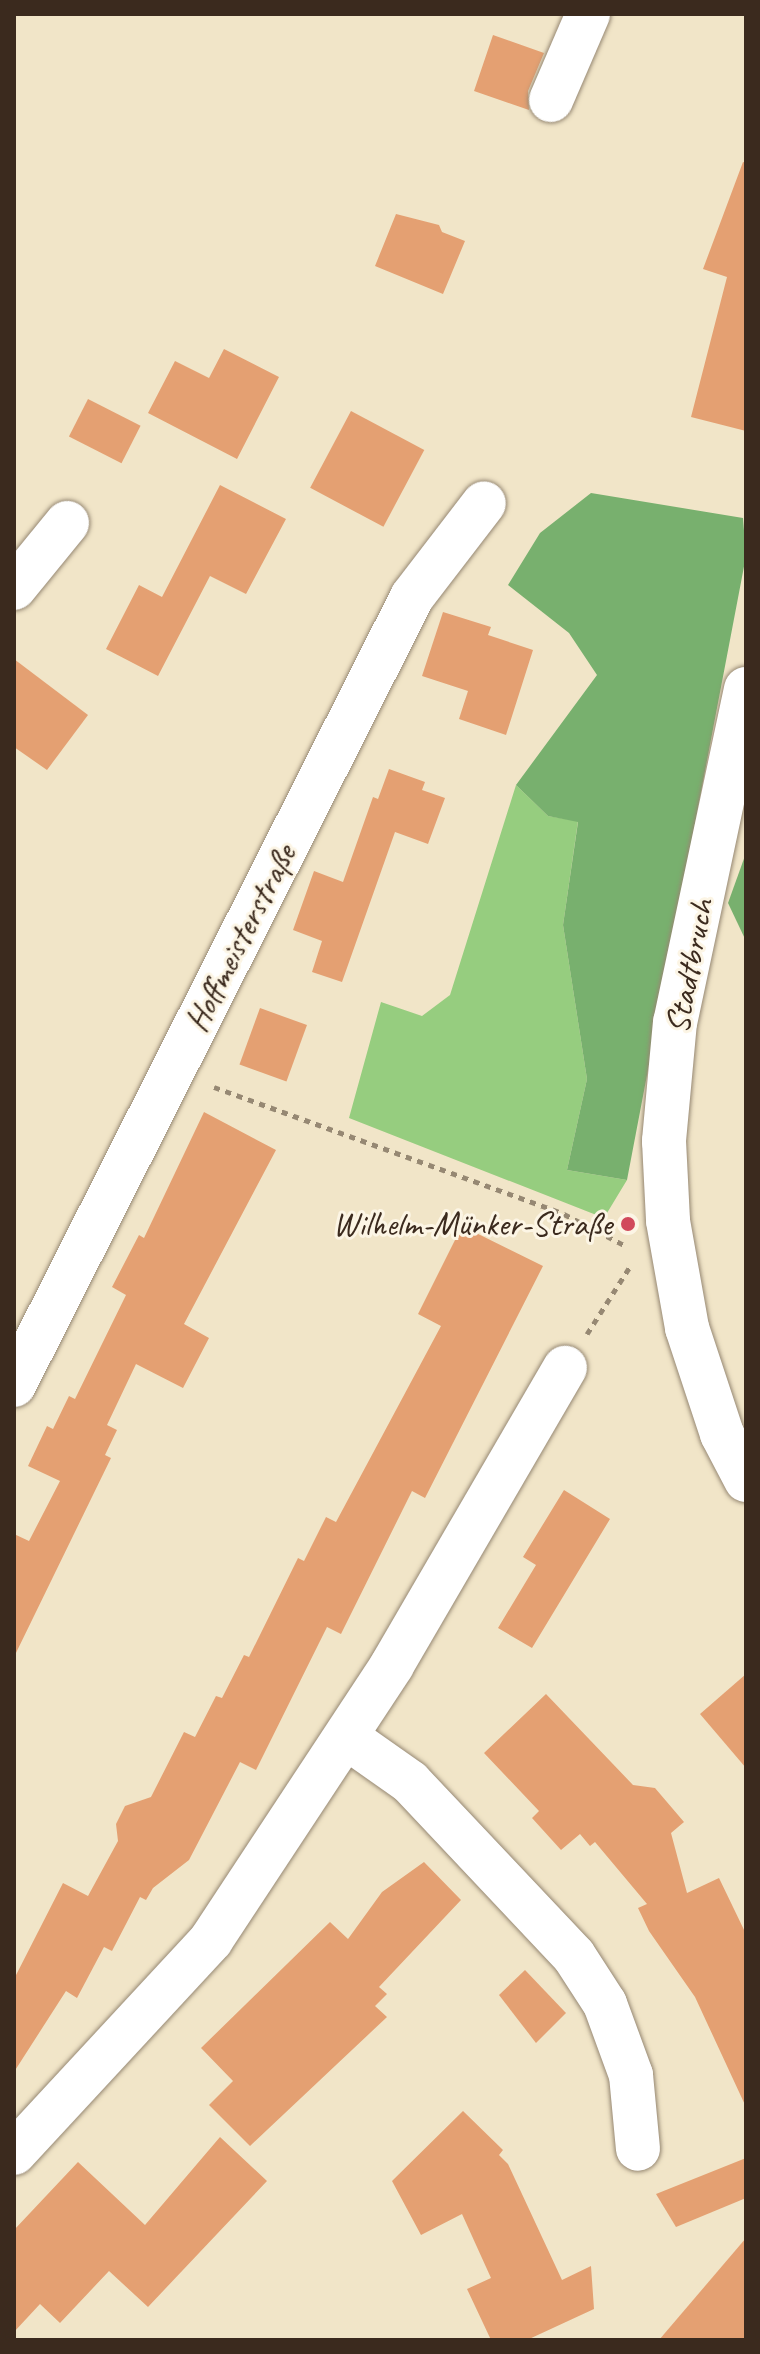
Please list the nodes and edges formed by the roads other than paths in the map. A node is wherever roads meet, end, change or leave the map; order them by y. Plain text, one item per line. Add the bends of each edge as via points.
1 (588, 14) edge
2 (551, 100) dead end
3 (484, 503) dead end
4 (67, 523) dead end
5 (14, 588) edge
6 (746, 689) edge
7 (565, 1368) road end
8 (14, 1385) edge
9 (746, 1480) edge
10 (346, 1737) junction
11 (638, 2149) dead end
12 (14, 2153) edge

1 - 2 street
3 - 8 street, Hoffmeisterstraße via 412,597
4 - 5 street
6 - 9 street, Stadtbruch via 675,1022 664,1141 687,1328 722,1434
7 - 10 street
10 - 11 street via 410,1782 574,1956 605,2004 631,2075
10 - 12 street via 211,1940

